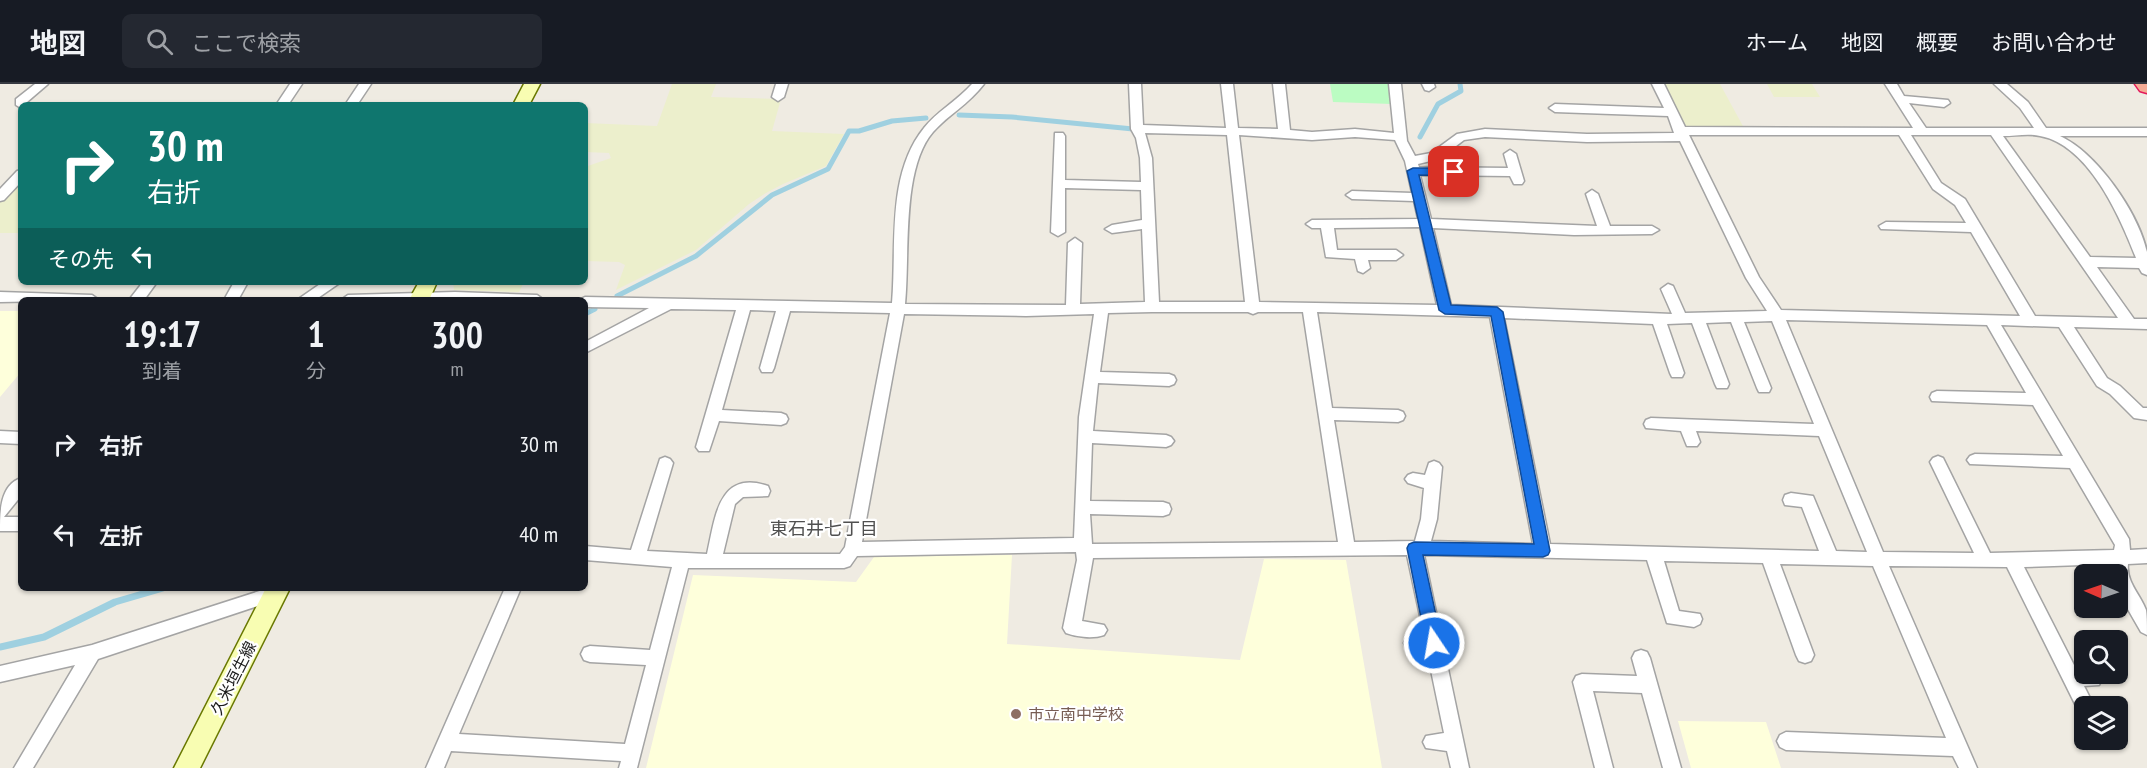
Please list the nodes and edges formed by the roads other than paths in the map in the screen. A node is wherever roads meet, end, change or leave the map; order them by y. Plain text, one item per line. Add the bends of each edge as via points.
1 (42, 84) edge
2 (296, 84) edge
3 (365, 84) edge
4 (532, 84) edge
5 (782, 84) edge
6 (978, 84) edge
7 (1135, 84) edge
8 (1227, 84) edge
9 (1279, 84) edge
10 (1395, 84) edge
11 (1658, 84) edge
12 (1891, 84) edge
13 (2000, 84) edge
14 (778, 97) dead end
15 (1900, 99) junction
16 (20, 102) edge
17 (284, 102) edge
18 (353, 102) edge
19 (523, 102) edge
20 (1944, 104) dead end
21 (1555, 108) dead end
22 (1671, 112) junction
23 (1137, 129) junction
24 (1902, 130) junction
25 (1921, 130) junction
26 (1233, 131) junction
27 (2043, 132) junction
28 (2147, 132) edge
29 (1995, 133) junction
30 (1284, 134) junction
31 (1681, 134) junction
32 (1059, 136) dead end
33 (1401, 137) junction
34 (1510, 154) dead end
35 (1412, 166) junction
36 (18, 177) edge
37 (1059, 184) junction
38 (1147, 186) junction
39 (1592, 194) dead end
40 (1352, 195) dead end
41 (0, 197) edge
42 (1419, 197) junction
43 (1149, 223) junction
44 (1425, 223) junction
45 (1312, 224) dead end
46 (1327, 224) junction
47 (1886, 226) dead end
48 (1977, 228) junction
49 (1112, 229) dead end
50 (1605, 230) junction
51 (1652, 230) dead end
52 (1058, 232) dead end
53 (2133, 233) junction
54 (2147, 233) edge
55 (1075, 243) dead end
56 (1396, 255) dead end
57 (2086, 262) junction
58 (2145, 267) edge
59 (148, 285) edge
60 (329, 285) edge
61 (1668, 289) dead end
62 (422, 293) edge
63 (0, 297) edge
64 (138, 297) edge
65 (309, 297) edge
66 (380, 297) edge
67 (474, 297) edge
68 (18, 298) edge
69 (588, 302) edge
70 (668, 305) junction
71 (744, 306) junction
72 (784, 307) junction
73 (1152, 307) junction
74 (1309, 307) junction
75 (1102, 308) junction
76 (898, 309) junction
77 (1073, 309) junction
78 (1253, 309) junction
79 (1445, 310) junction
80 (1497, 312) junction
81 (1777, 316) junction
82 (1697, 318) junction
83 (1736, 318) junction
84 (1658, 319) junction
85 (1681, 319) junction
86 (1992, 322) junction
87 (2031, 322) junction
88 (2064, 323) junction
89 (2130, 324) junction
90 (2147, 324) edge
91 (588, 346) edge
92 (767, 368) dead end
93 (1677, 373) dead end
94 (1092, 377) junction
95 (1169, 380) dead end
96 (1722, 384) dead end
97 (1764, 387) dead end
98 (1937, 398) dead end
99 (2037, 399) junction
100 (1326, 414) junction
101 (712, 416) junction
102 (1398, 416) dead end
103 (781, 419) dead end
104 (2144, 419) edge
105 (1651, 424) dead end
106 (1686, 425) junction
107 (1824, 430) junction
108 (0, 436) edge
109 (18, 438) edge
110 (1085, 438) junction
111 (1166, 441) dead end
112 (1692, 442) dead end
113 (704, 447) dead end
114 (1975, 460) dead end
115 (1938, 462) dead end
116 (2074, 462) junction
117 (666, 464) dead end
118 (1413, 479) dead end
119 (18, 488) edge
120 (762, 491) dead end
121 (1791, 500) dead end
122 (1082, 507) junction
123 (1163, 509) dead end
124 (1, 513) edge
125 (18, 522) edge
126 (1084, 548) junction
127 (1418, 548) junction
128 (853, 549) junction
129 (1347, 549) junction
130 (1543, 551) junction
131 (588, 553) edge
132 (1653, 553) junction
133 (1769, 556) junction
134 (2122, 556) junction
135 (2147, 556) edge
136 (637, 557) junction
137 (1830, 557) junction
138 (1878, 559) junction
139 (1985, 559) junction
140 (2012, 560) junction
141 (682, 561) junction
142 (713, 561) junction
143 (276, 591) edge
144 (278, 591) edge
145 (512, 591) edge
146 (1694, 619) dead end
147 (2147, 627) edge
148 (1098, 630) dead end
149 (1413, 643) dead end
150 (1434, 643) junction
151 (92, 653) junction
152 (590, 654) dead end
153 (1805, 655) dead end
154 (657, 658) junction
155 (1641, 658) dead end
156 (0, 674) edge
157 (2071, 677) junction
158 (2074, 677) edge
159 (1649, 685) junction
160 (2080, 696) edge
161 (1786, 741) dead end
162 (446, 742) junction
163 (1432, 742) dead end
164 (1455, 742) junction
165 (1959, 747) junction
166 (630, 761) edge
167 (23, 768) edge
168 (187, 768) edge
169 (435, 768) edge
170 (1460, 768) edge
171 (1604, 768) edge
172 (1672, 768) edge
173 (1968, 768) edge

1 - 16 street
2 - 17 street
3 - 18 street
4 - 19 main road
5 - 14 street
6 - 76 street via 964,101 929,129 912,156 903,198
7 - 23 street
8 - 26 street
9 - 30 street
10 - 33 street
11 - 22 street
12 - 15 street
13 - 27 street via 2024,105
15 - 20 street
15 - 25 street
21 - 22 street
22 - 31 street
23 - 26 street
23 - 38 street via 1145,149
24 - 25 street
24 - 31 street
24 - 48 street via 1937,186 1959,202
25 - 29 street
26 - 30 street
26 - 78 street
27 - 28 street
27 - 29 street
27 - 53 street via 2087,159 2115,196
29 - 57 street
30 - 33 street
31 - 35 street via 1587,138 1485,133 1461,136 1435,156
31 - 81 street via 1753,278
32 - 37 street
33 - 35 street
34 - 35 street via 1517,177
35 - 42 street
36 - 41 street
37 - 38 street
37 - 52 street
38 - 43 street
39 - 50 street
40 - 42 street
42 - 44 street
43 - 49 street
43 - 73 street
44 - 46 street
44 - 50 street
44 - 79 street
45 - 46 street
46 - 56 street via 1331,254 1362,261
47 - 48 street
48 - 87 street
50 - 51 street
53 - 54 street
53 - 58 street
55 - 77 street
57 - 58 street
57 - 89 street
59 - 64 street
60 - 65 street
61 - 85 street
62 - 66 street
62 - 67 street
63 - 68 street
69 - 70 street
70 - 71 street
70 - 91 street
71 - 72 street
71 - 101 street
72 - 76 street
72 - 92 street
73 - 75 street
73 - 78 street
74 - 78 street
74 - 79 street
74 - 100 street
75 - 77 street
75 - 94 street
76 - 77 street
76 - 128 street
79 - 80 street
80 - 84 street
80 - 130 street
81 - 83 street
81 - 86 street
81 - 107 street
82 - 83 street
82 - 85 street
82 - 96 street
83 - 97 street
84 - 85 street
84 - 93 street
86 - 87 street
86 - 99 street
87 - 88 street
88 - 89 street
88 - 104 street via 2102,382
89 - 90 street
94 - 95 street
94 - 110 street
98 - 99 street
99 - 116 street
100 - 102 street
100 - 129 street
101 - 103 street
101 - 113 street
105 - 106 street
106 - 107 street
106 - 112 street
107 - 138 street
108 - 109 street
110 - 111 street
110 - 122 street
114 - 116 street
115 - 139 street
116 - 134 street via 2123,544
117 - 136 street
118 - 127 street via 1433,475 1429,519
119 - 124 street
120 - 142 street via 740,490 728,501
121 - 137 street via 1807,501
122 - 123 street
122 - 126 street
124 - 125 street
126 - 128 street
126 - 129 street
126 - 148 street via 1072,628
127 - 129 street
127 - 130 street
127 - 150 street
128 - 142 street via 844,561
130 - 132 street
131 - 136 street
132 - 133 street
132 - 146 street via 1672,618
133 - 137 street
133 - 153 street
134 - 135 street
134 - 140 street
134 - 147 street via 2119,568 2125,589
136 - 141 street
137 - 138 street
138 - 139 street
138 - 165 street
139 - 140 street
140 - 157 street
141 - 142 street
141 - 154 street
143 - 151 street
144 - 168 main road, 久米垣生線
145 - 162 street
149 - 150 street
150 - 164 street
151 - 156 street
151 - 167 street
152 - 154 street
154 - 166 street
155 - 159 street
157 - 158 street
157 - 160 street
159 - 171 street via 1582,682
159 - 172 street
161 - 165 street
162 - 166 street
162 - 169 street
163 - 164 street
164 - 170 street
165 - 173 street

